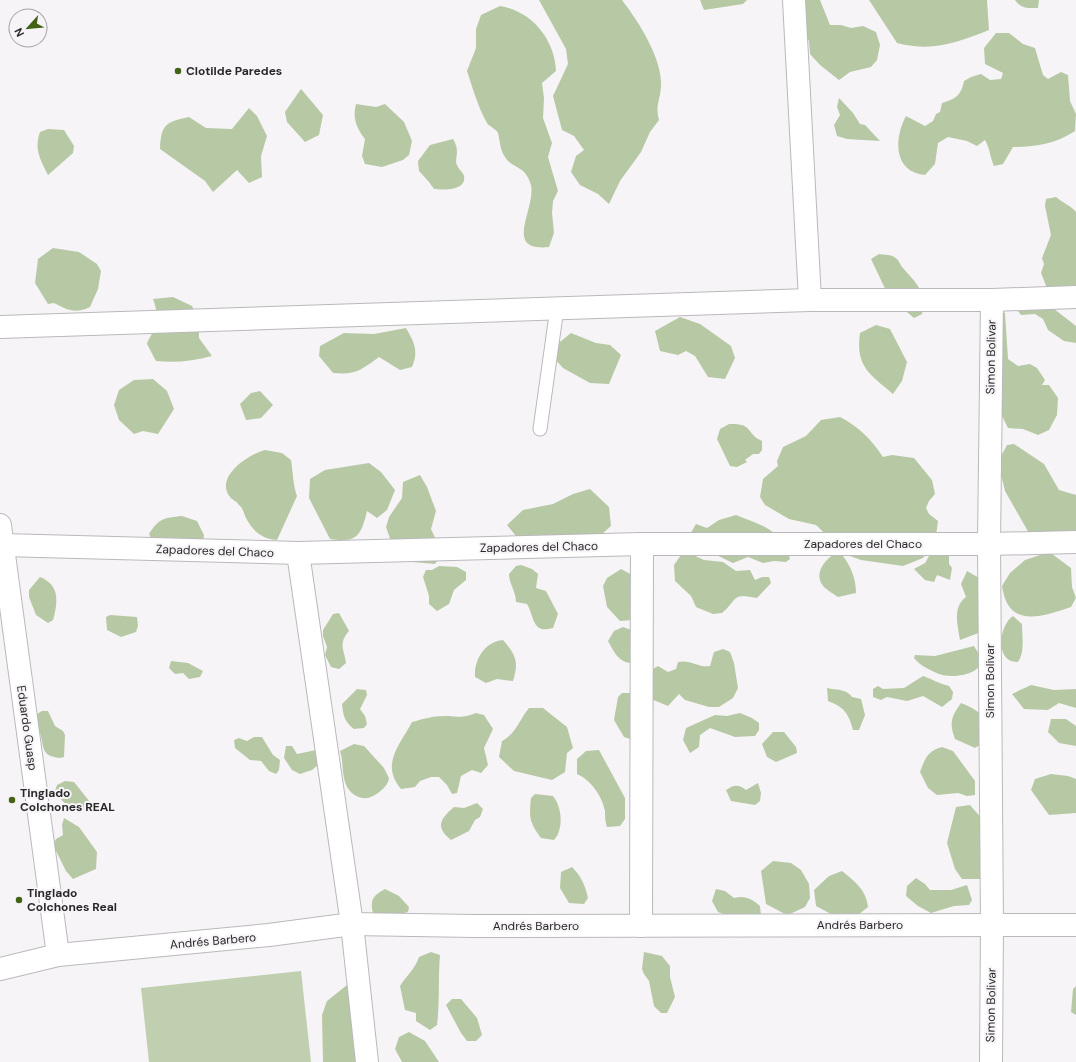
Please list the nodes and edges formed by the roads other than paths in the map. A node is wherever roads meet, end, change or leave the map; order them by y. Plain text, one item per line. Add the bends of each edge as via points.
1 (794, 0) edge
2 (1076, 297) edge
3 (810, 300) junction
4 (992, 300) junction
5 (556, 308) junction
6 (0, 327) edge
7 (540, 429) dead end
8 (1, 535) edge
9 (1076, 542) edge
10 (642, 544) junction
11 (989, 544) junction
12 (298, 553) junction
13 (352, 924) junction
14 (992, 925) junction
15 (1076, 925) edge
16 (641, 926) junction
17 (58, 955) junction
18 (0, 970) edge
19 (366, 1062) edge
20 (991, 1062) edge

1 - 3 street
2 - 4 street
3 - 4 street
3 - 5 street
4 - 11 street, Simon Bolivar
5 - 6 street
5 - 7 lane
8 - 12 street, Zapadores del Chaco
8 - 17 street, Eduardo Guasp
9 - 11 street, Zapadores del Chaco
10 - 11 street, Zapadores del Chaco
10 - 12 street, Zapadores del Chaco
10 - 16 street
11 - 14 street, Simon Bolivar
12 - 13 street
13 - 16 street, Andrés Barbero
13 - 17 street, Andrés Barbero via 269,935
13 - 19 street
14 - 15 street, Andrés Barbero
14 - 16 street, Andrés Barbero
14 - 20 street, Simon Bolivar
17 - 18 street, Andrés Barbero

